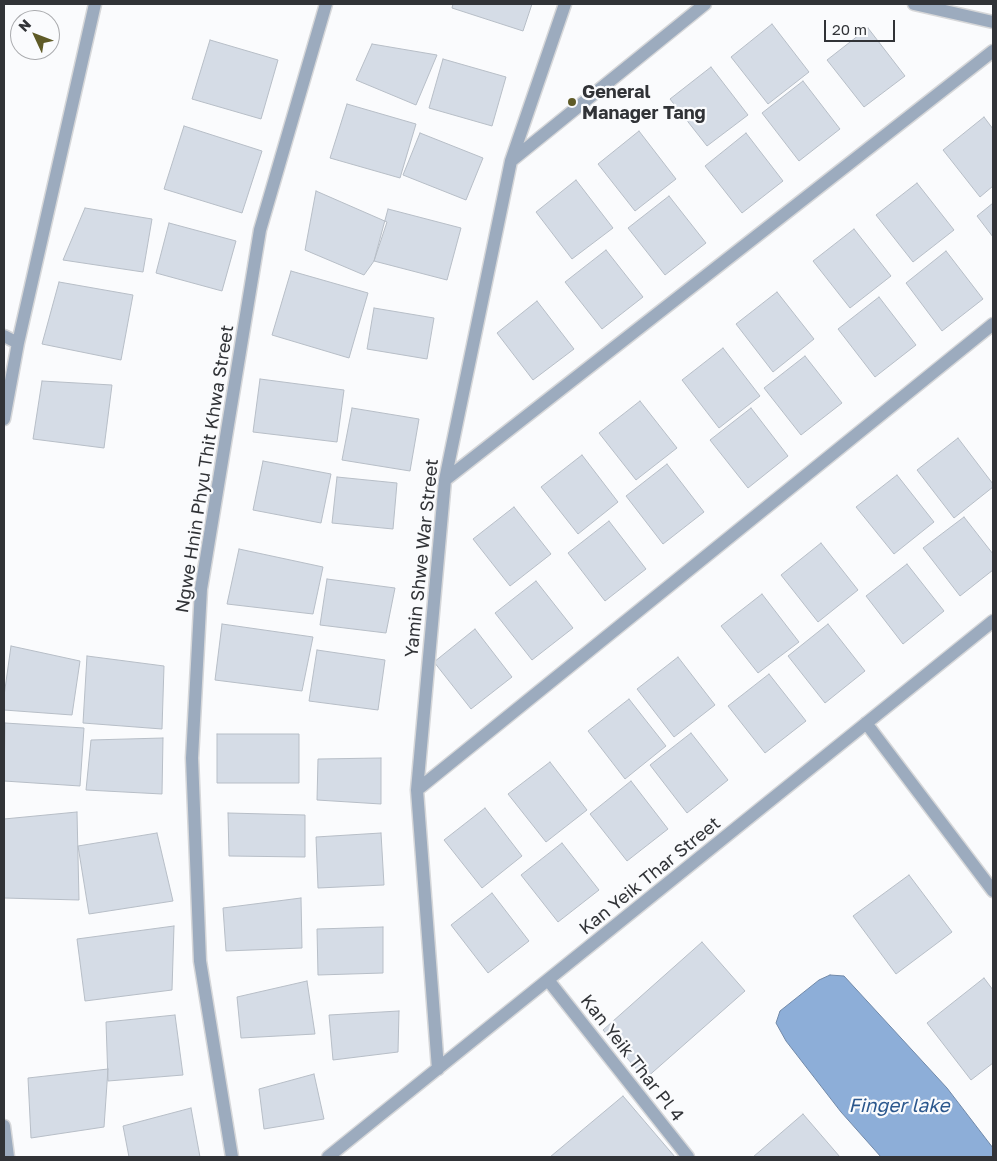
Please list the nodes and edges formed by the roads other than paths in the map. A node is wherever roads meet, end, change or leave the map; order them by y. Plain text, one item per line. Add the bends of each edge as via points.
1 (94, 4) edge
2 (326, 4) edge
3 (565, 4) edge
4 (705, 4) edge
5 (914, 4) edge
6 (993, 22) edge
7 (993, 51) edge
8 (511, 161) junction
9 (993, 324) edge
10 (4, 336) edge
11 (18, 343) junction
12 (4, 419) edge
13 (445, 480) junction
14 (993, 621) edge
15 (866, 723) junction
16 (416, 790) junction
17 (993, 891) edge
18 (548, 980) junction
19 (438, 1069) junction
20 (4, 1126) edge
21 (8, 1157) edge
22 (232, 1157) edge
23 (328, 1157) edge
24 (688, 1157) edge

1 - 11 street
2 - 22 street, Ngwe Hnin Phyu Thit Khwa Street via 260,230 201,590 192,758 200,961
3 - 8 street, Yamin Shwe War Street
4 - 8 street
5 - 6 street
7 - 13 street
8 - 13 street, Yamin Shwe War Street
9 - 16 street
10 - 11 street
11 - 12 street
13 - 16 street, Yamin Shwe War Street
14 - 15 street, Kan Yeik Thar Street
15 - 17 street
15 - 18 street, Kan Yeik Thar Street
16 - 19 street, Yamin Shwe War Street
18 - 19 street, Kan Yeik Thar Street
18 - 24 street, Kan Yeik Thar Pl 4
19 - 23 street, Kan Yeik Thar Street
20 - 21 street

